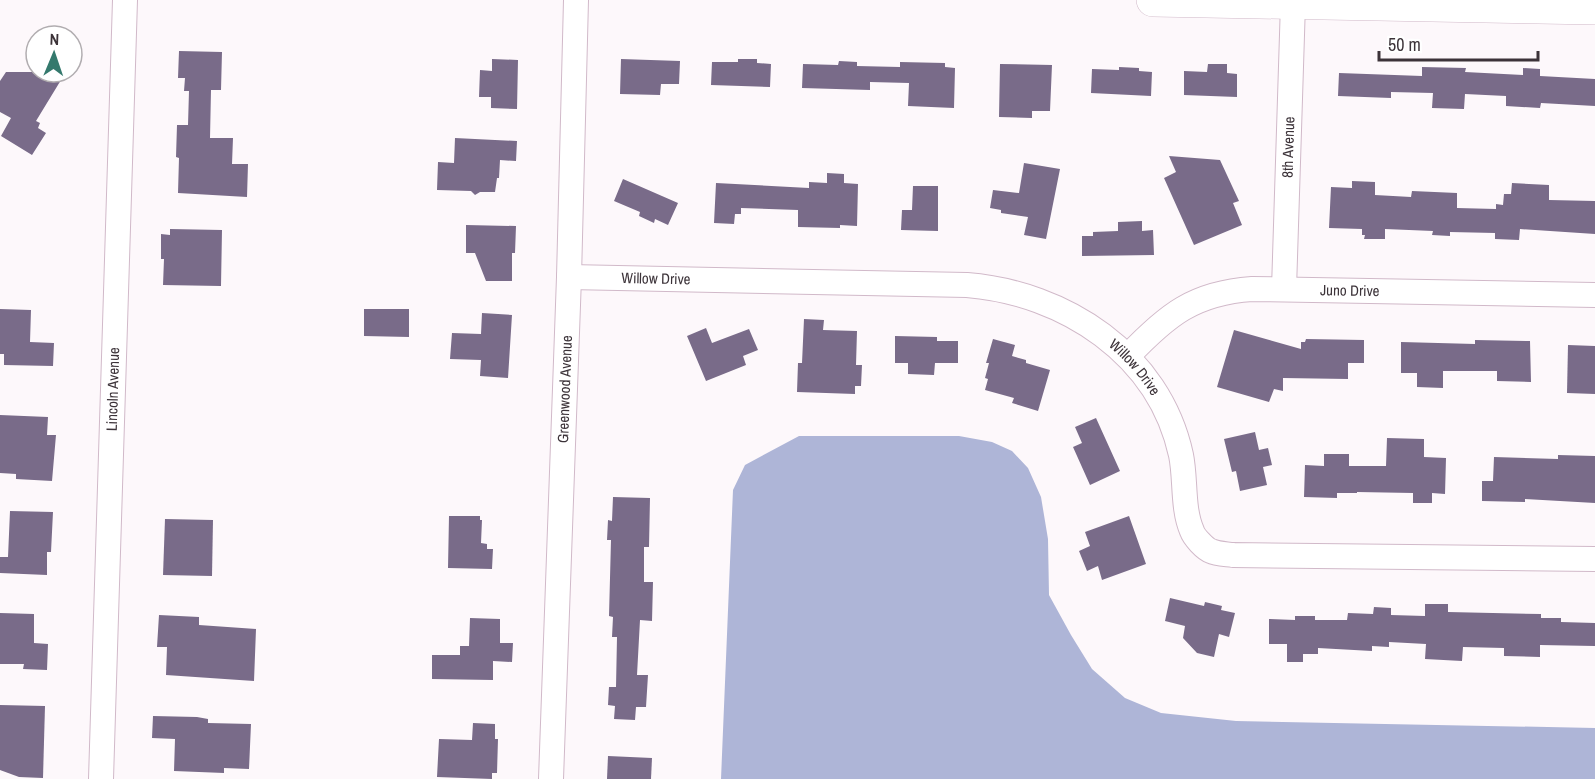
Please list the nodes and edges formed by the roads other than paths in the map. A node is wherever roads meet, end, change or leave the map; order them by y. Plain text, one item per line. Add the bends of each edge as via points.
1 (125, 0) edge
2 (576, 0) edge
3 (1153, 0) edge
4 (1293, 3) junction
5 (1595, 8) edge
6 (569, 277) junction
7 (1284, 289) junction
8 (1595, 295) edge
9 (1128, 356) junction
10 (1595, 560) edge
11 (101, 779) edge
12 (551, 779) edge

1 - 11 street, Lincoln Avenue
2 - 6 street, Greenwood Avenue
3 - 4 main road
4 - 5 main road
4 - 7 street, 8th Avenue
6 - 9 street, Willow Drive via 993,287 1035,298 1069,313
6 - 12 street, Greenwood Avenue
7 - 8 street, Juno Drive
7 - 9 street, Juno Drive via 1227,291 1203,297 1163,322
9 - 10 street, Willow Drive via 1151,387 1173,429 1181,455 1192,533 1210,551 1233,555

